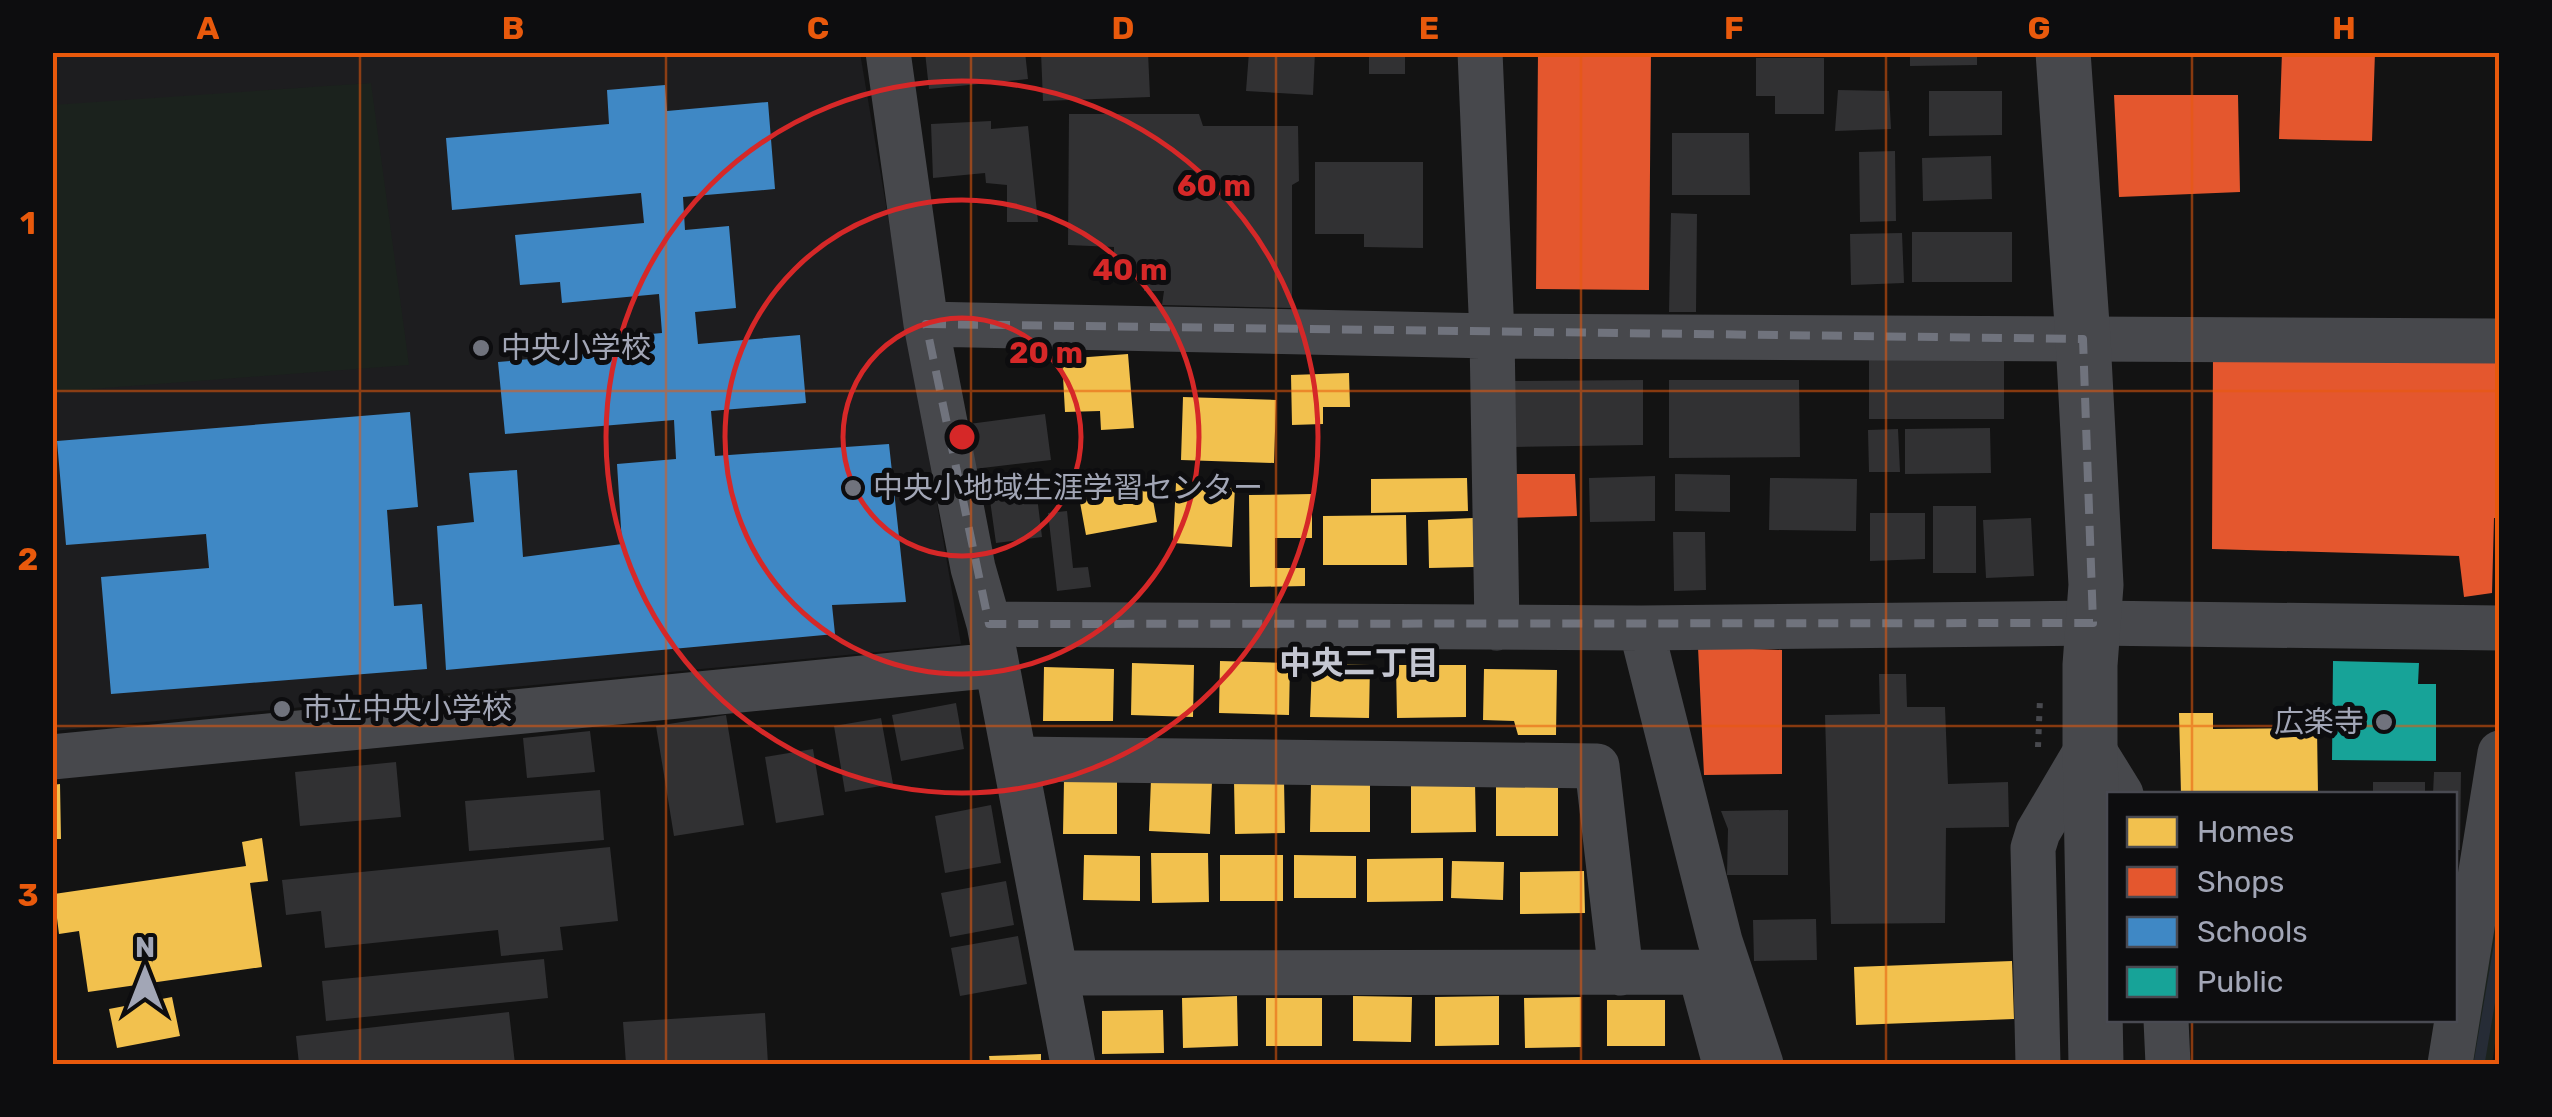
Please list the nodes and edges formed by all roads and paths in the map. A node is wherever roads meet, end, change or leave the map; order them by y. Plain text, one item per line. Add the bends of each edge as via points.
1 (888, 52) edge
2 (1480, 52) edge
3 (2063, 52) edge
4 (926, 324) junction
5 (1492, 336) junction
6 (2083, 339) junction
7 (2500, 341) edge
8 (2092, 623) junction
9 (1497, 628) junction
10 (1641, 628) junction
11 (2500, 628) edge
12 (993, 644) junction
13 (2090, 744) junction
14 (2500, 753) edge
15 (52, 758) edge
16 (1015, 759) junction
17 (2120, 792) edge
18 (1621, 972) junction
19 (1056, 973) junction
20 (2457, 1020) edge
21 (2166, 1022) edge
22 (2457, 1022) edge
23 (1072, 1064) edge
24 (1726, 1064) edge
25 (1761, 1064) edge
26 (2038, 1064) edge
27 (2096, 1064) edge
28 (2168, 1064) edge
29 (2450, 1064) edge

1 - 4 street
2 - 5 street
3 - 6 street
4 - 5 street
4 - 12 street
5 - 6 street
5 - 9 street
6 - 7 street
6 - 8 street via 2096,585
8 - 10 street
8 - 11 street
8 - 13 street
9 - 10 street
9 - 12 street
10 - 25 street via 1720,941
12 - 15 street
12 - 16 street
13 - 17 street
13 - 26 street via 2033,848
13 - 27 street
14 - 20 street
16 - 18 street via 1597,766
16 - 19 street
18 - 19 street
18 - 24 street via 1700,972
19 - 23 street
21 - 28 street
22 - 29 street

